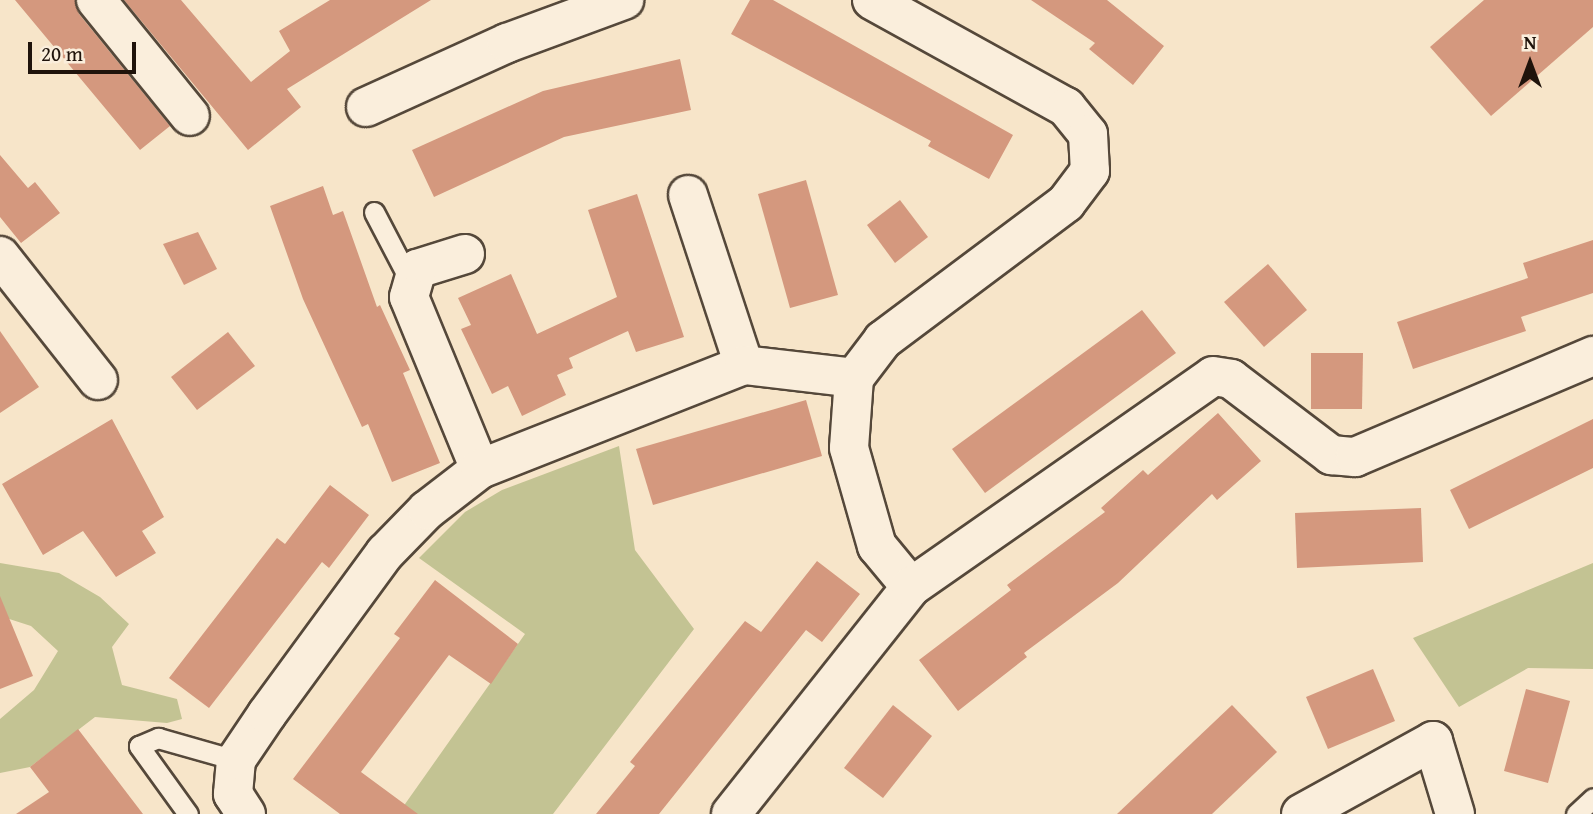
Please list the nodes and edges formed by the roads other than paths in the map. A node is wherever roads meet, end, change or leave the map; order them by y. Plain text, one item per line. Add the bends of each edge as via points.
1 (96, 0) edge
2 (624, 0) edge
3 (889, 4) edge
4 (366, 107) dead end
5 (190, 116) dead end
6 (688, 195) dead end
7 (374, 212) dead end
8 (465, 254) dead end
9 (0, 256) edge
10 (410, 281) junction
11 (1593, 356) edge
12 (744, 365) junction
13 (853, 378) junction
14 (98, 380) dead end
15 (480, 469) junction
16 (911, 587) junction
17 (236, 760) junction
18 (1593, 798) edge
19 (188, 814) edge
20 (246, 814) edge
21 (731, 814) edge
22 (1301, 814) edge
23 (1455, 814) edge
24 (1576, 814) edge

1 - 5 street
2 - 4 street via 507,43
3 - 13 street via 1066,107 1088,134 1090,171 1066,203 883,340
6 - 12 street
7 - 10 lane
8 - 10 street via 417,269
9 - 14 street
10 - 15 street via 409,297
11 - 16 street via 1354,457 1331,456 1231,379 1213,376
12 - 13 street
12 - 15 street
13 - 16 street via 849,448 877,545
15 - 17 street via 427,510 385,553
16 - 21 street
17 - 19 lane via 158,738 139,746
17 - 20 street via 233,794
18 - 24 lane
22 - 23 street via 1433,741

